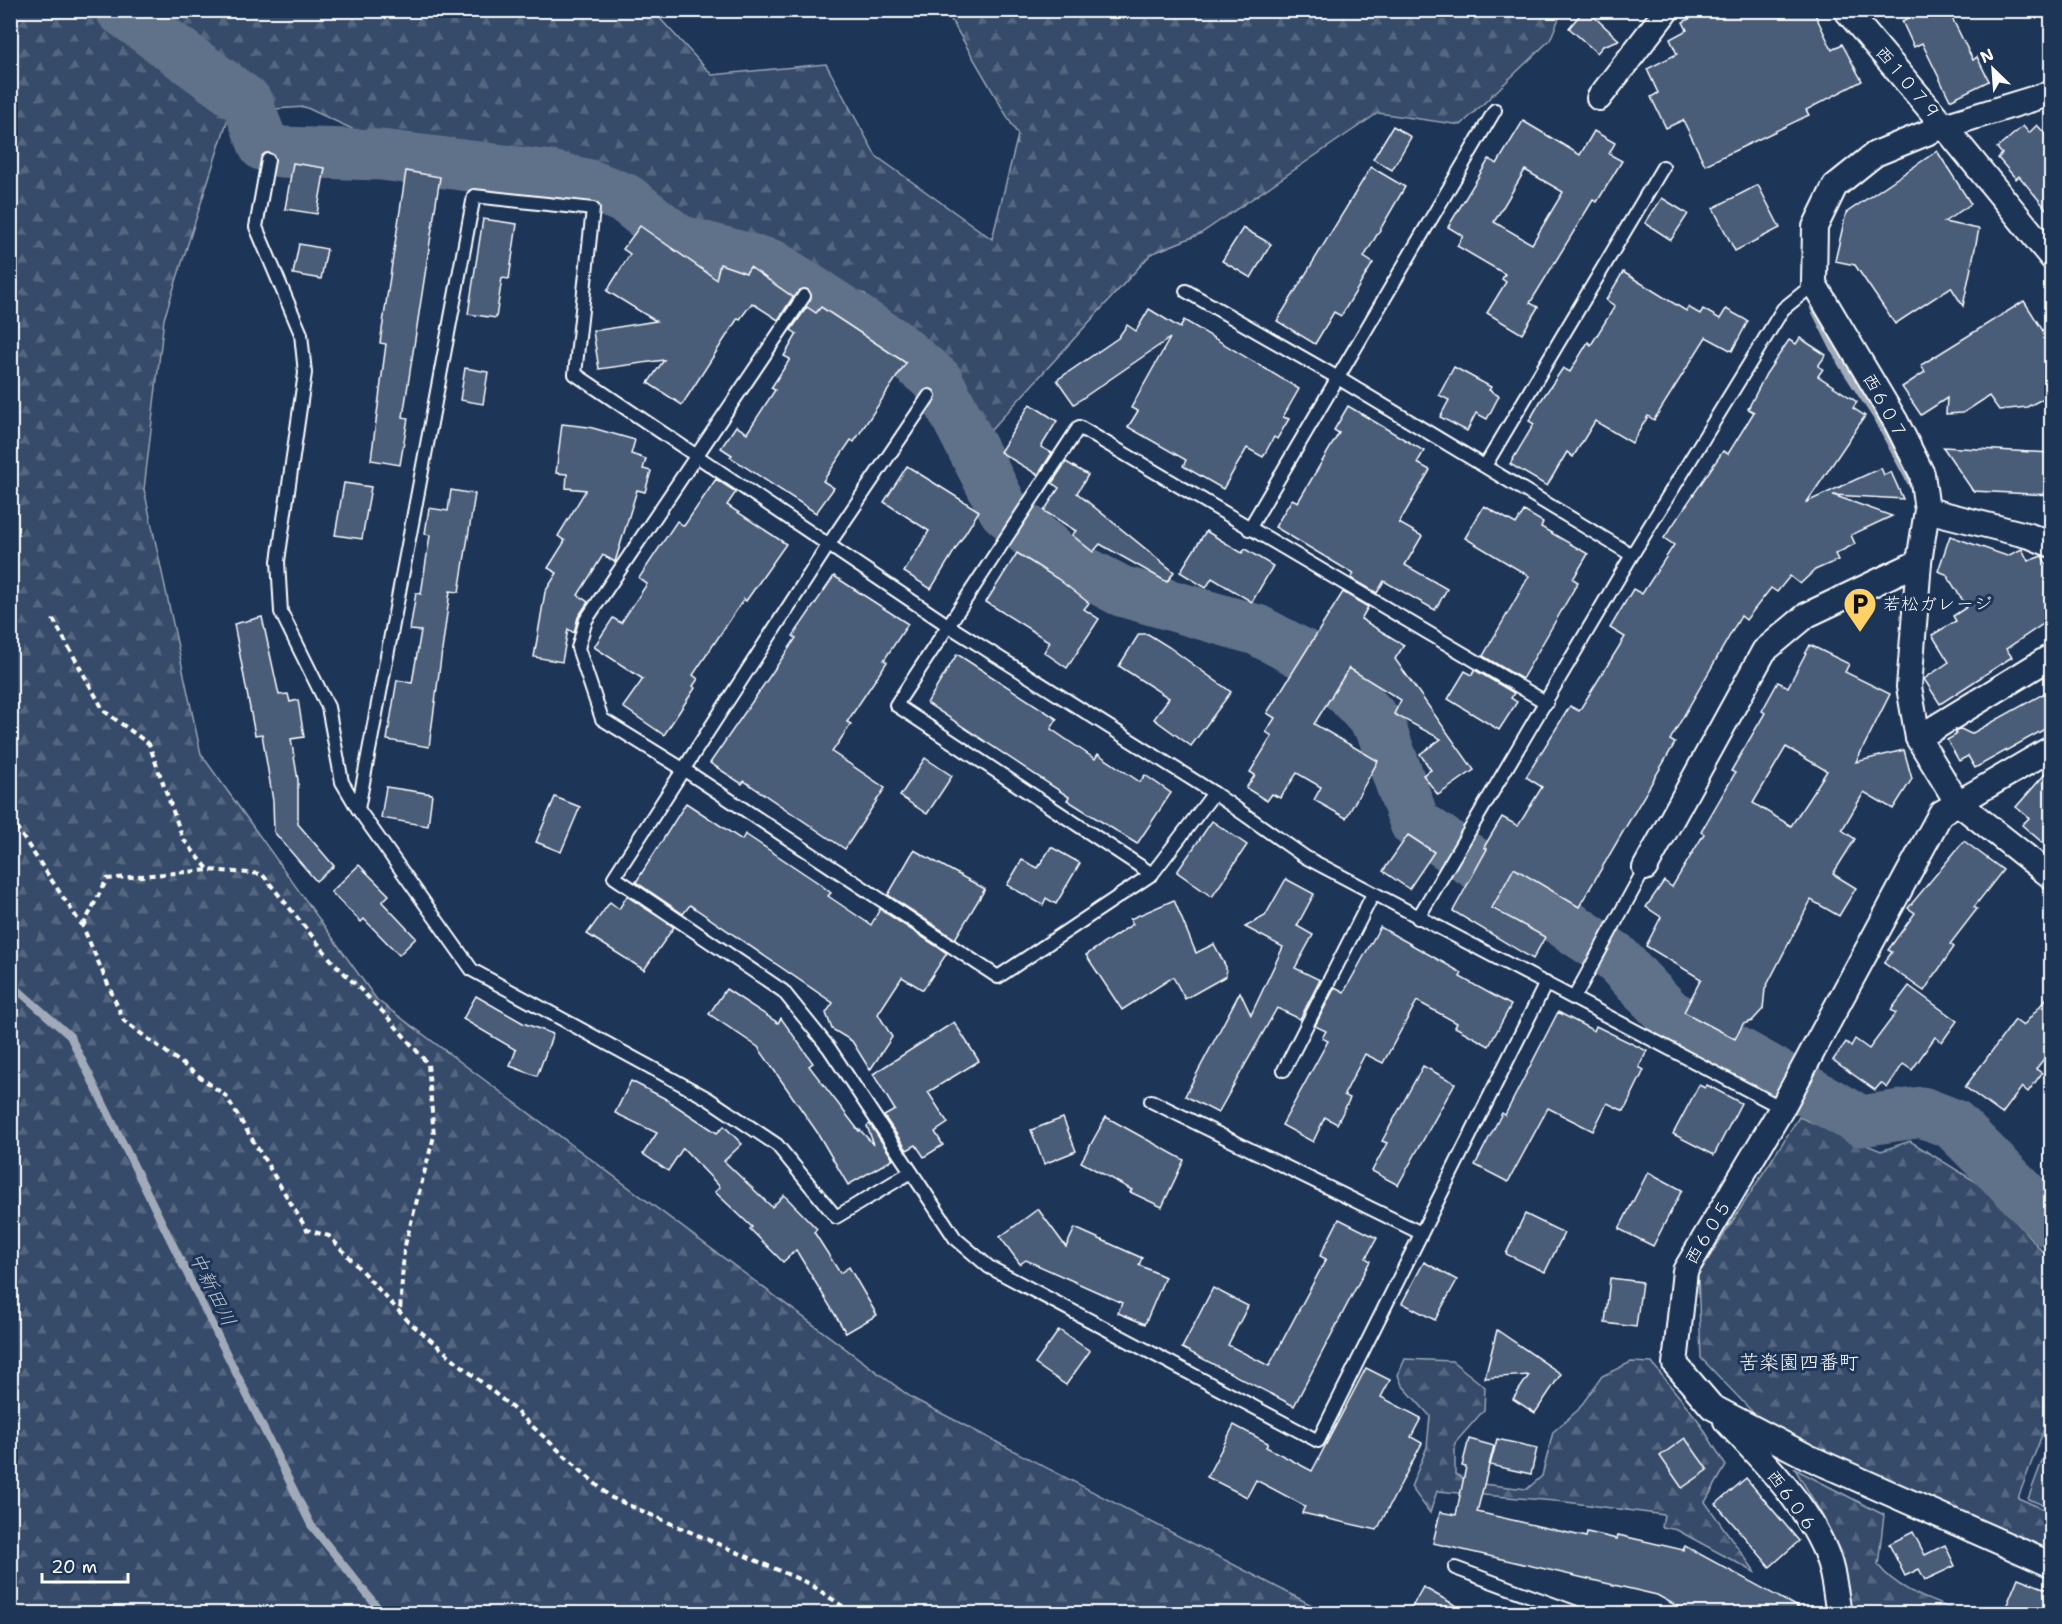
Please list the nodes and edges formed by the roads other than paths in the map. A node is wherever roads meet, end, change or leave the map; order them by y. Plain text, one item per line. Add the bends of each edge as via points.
1 (1667, 10) edge
2 (1846, 10) edge
3 (2052, 93) edge
4 (1599, 98) dead end
5 (1495, 110) dead end
6 (1944, 126) junction
7 (268, 160) dead end
8 (1663, 166) dead end
9 (2052, 258) edge
10 (1814, 284) junction
11 (1186, 291) dead end
12 (804, 296) dead end
13 (1338, 378) junction
14 (929, 396) dead end
15 (696, 455) junction
16 (1485, 466) junction
17 (1927, 510) junction
18 (1249, 529) junction
19 (829, 544) junction
20 (2052, 544) edge
21 (1632, 555) junction
22 (1919, 562) junction
23 (950, 626) junction
24 (2052, 656) edge
25 (1547, 703) junction
26 (1918, 738) junction
27 (2052, 748) edge
28 (683, 769) junction
29 (1214, 793) junction
30 (1957, 802) junction
31 (358, 809) junction
32 (1646, 868) joint
33 (1152, 874) junction
34 (2052, 877) edge
35 (1373, 894) junction
36 (1418, 918) junction
37 (1546, 983) junction
38 (1575, 998) junction
39 (1284, 1070) dead end
40 (1790, 1093) junction
41 (1151, 1101) dead end
42 (911, 1172) junction
43 (1421, 1233) junction
44 (1712, 1407) junction
45 (2052, 1565) edge
46 (1455, 1568) dead end
47 (1578, 1614) edge
48 (1839, 1614) edge

1 - 4 street
2 - 6 street, 西１０７９
3 - 6 street, 西１０７９
5 - 13 lane
6 - 9 street
6 - 10 street via 1875,154 1835,186 1815,227
7 - 31 lane via 256,227 301,334 305,373 278,561 281,612 327,708 342,782
8 - 16 lane
10 - 17 street, 西６０７ via 1922,474
10 - 21 lane via 1783,309
11 - 13 lane
12 - 15 lane
13 - 16 lane
13 - 18 lane
14 - 19 lane
15 - 19 lane
15 - 28 lane via 586,620 578,648 602,719
15 - 31 lane via 575,374 593,209 474,196
16 - 21 lane
17 - 20 street
17 - 22 street, 西６０７
18 - 23 lane via 1079,427
18 - 25 lane
19 - 23 lane
19 - 28 lane
21 - 25 lane
22 - 26 street, 西６０７ via 1909,687
22 - 32 street via 1807,615 1764,651
23 - 29 lane
23 - 33 lane via 896,705
24 - 26 street
25 - 36 lane
26 - 30 street, 西６０７
27 - 30 street, 西６０５
28 - 33 lane via 998,977
28 - 42 lane via 614,877 783,991 829,1048
29 - 33 lane
29 - 35 lane via 1305,856
30 - 34 street, 西６０７
30 - 40 street, 西６０５ via 1941,813
31 - 42 lane via 472,970 707,1098 777,1145 836,1217
32 - 38 lane
35 - 36 lane
35 - 39 lane
36 - 37 lane
37 - 38 lane
37 - 43 lane
38 - 40 lane
40 - 44 street, 西６０５ via 1685,1271 1674,1364
41 - 43 lane
42 - 43 lane via 955,1238 989,1267 1318,1441
44 - 45 street, 西６０５ via 1808,1457
44 - 48 street, 西６０６ via 1767,1465 1809,1519 1824,1548
46 - 47 lane

